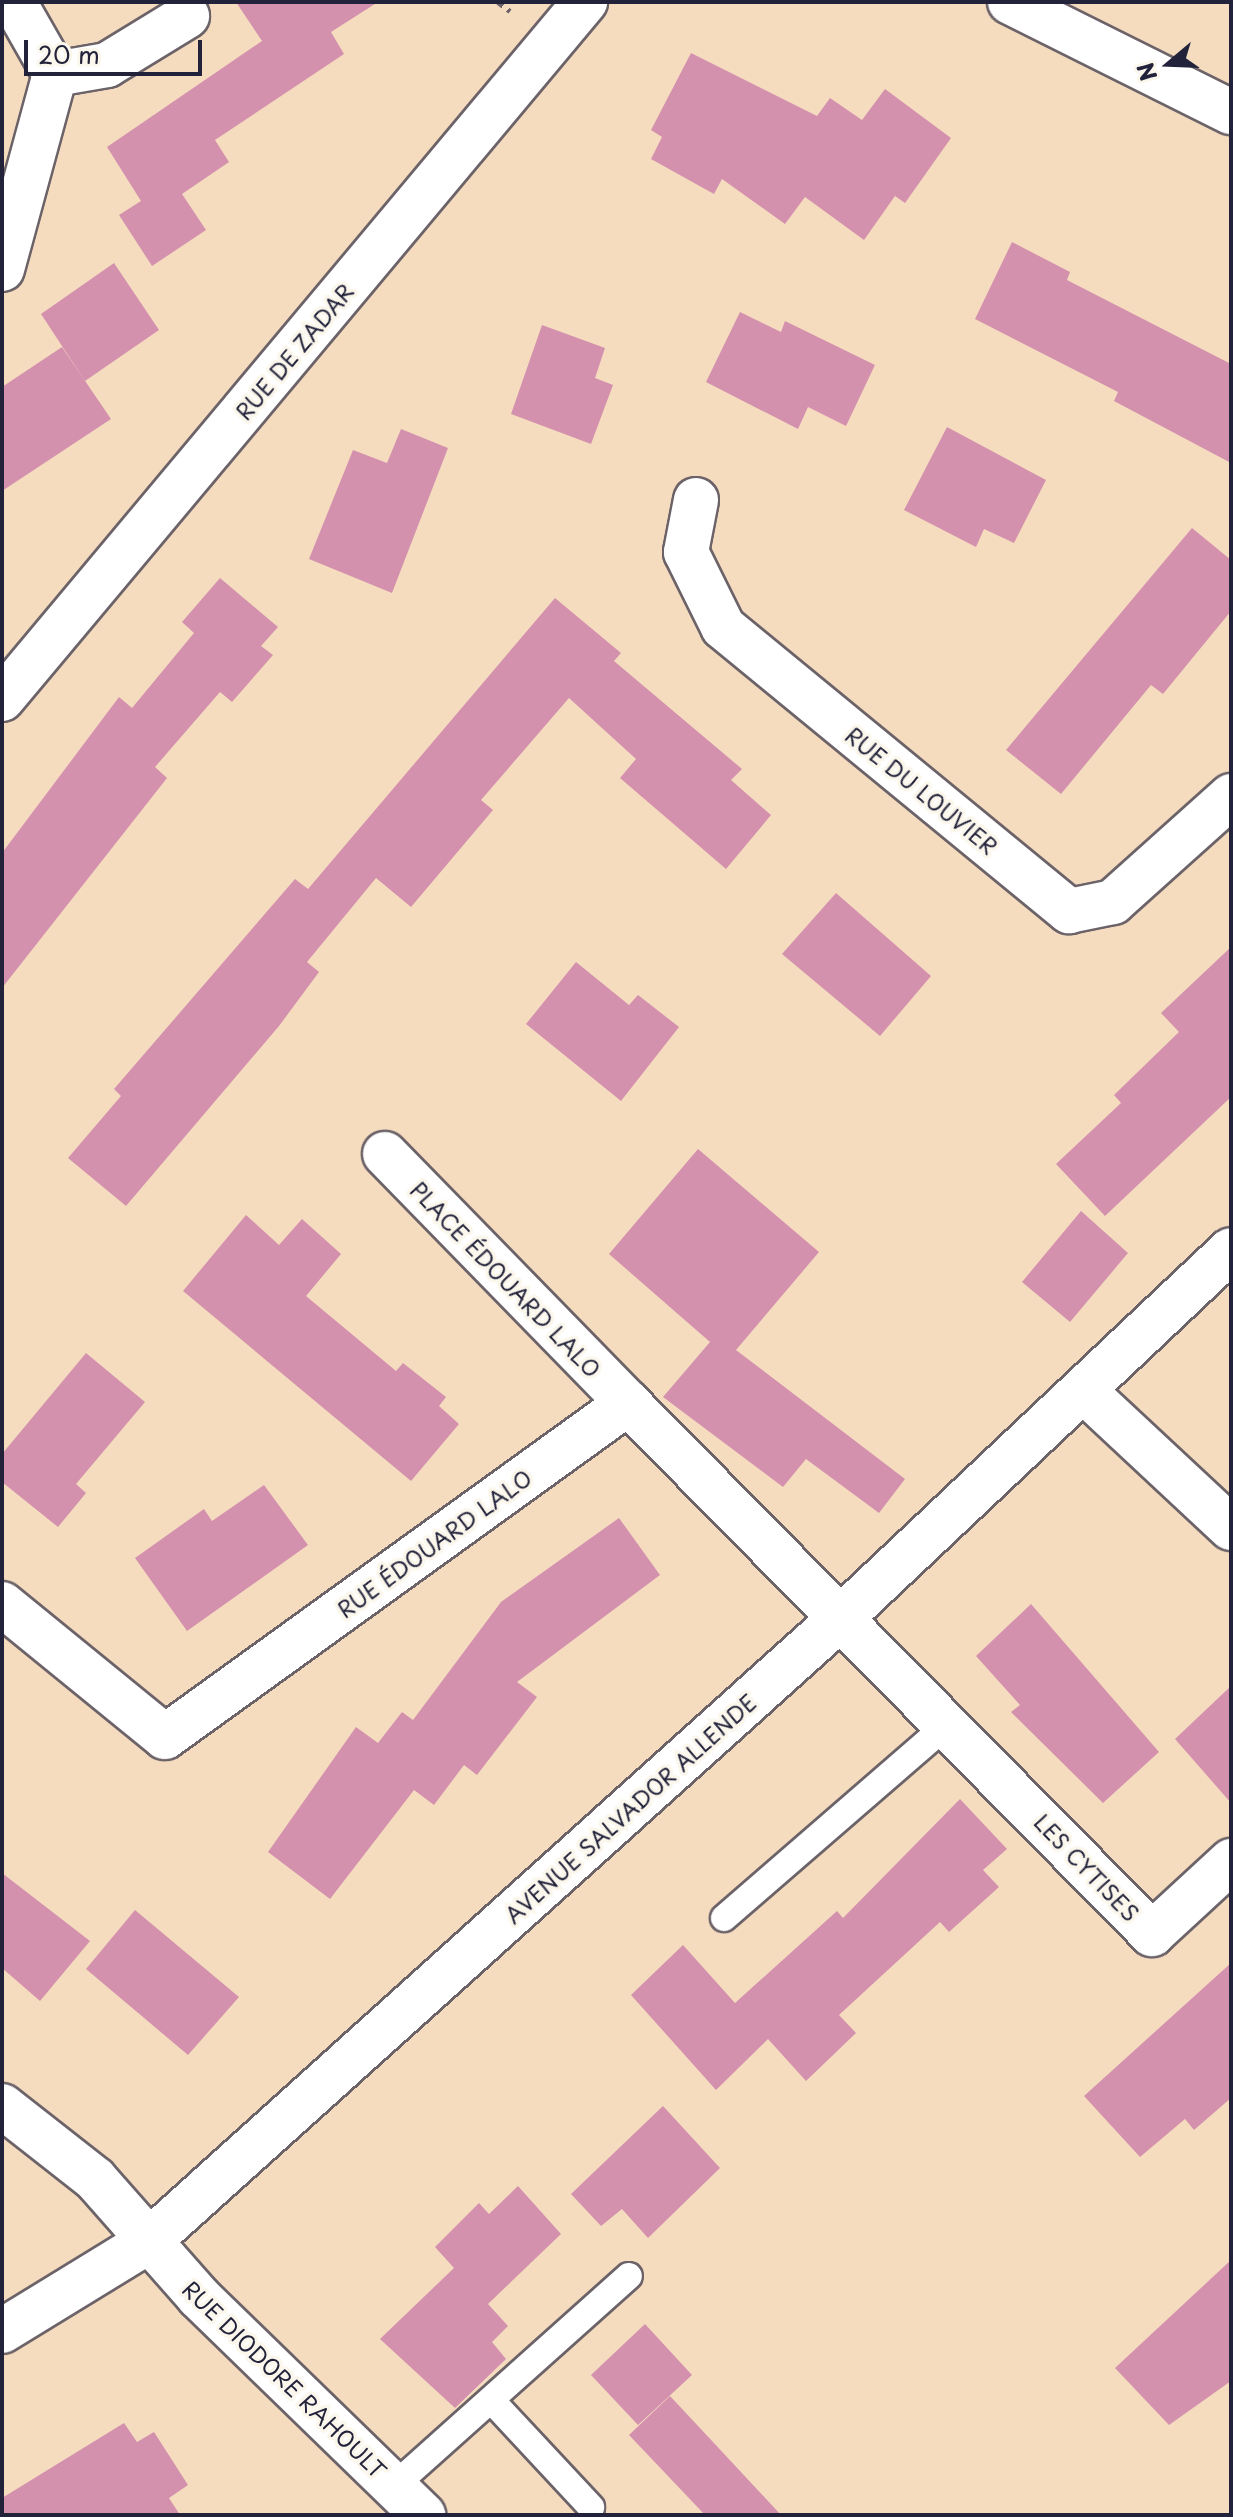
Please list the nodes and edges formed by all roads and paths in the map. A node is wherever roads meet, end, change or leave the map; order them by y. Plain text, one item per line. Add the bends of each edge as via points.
1 (14, 2) edge
2 (585, 2) edge
3 (1010, 2) edge
4 (187, 16) dead end
5 (55, 74) junction
6 (1231, 112) edge
7 (2, 269) edge
8 (696, 500) dead end
9 (3, 696) edge
10 (1231, 796) edge
11 (385, 1154) dead end
12 (1231, 1250) edge
13 (1084, 1391) junction
14 (628, 1403) junction
15 (1231, 1528) edge
16 (2, 1604) edge
17 (843, 1616) junction
18 (948, 1724) junction
19 (1231, 1861) edge
20 (724, 1918) dead end
21 (2, 2106) edge
22 (149, 2241) junction
23 (629, 2276) dead end
24 (2, 2331) edge
25 (493, 2402) junction
26 (409, 2501) edge
27 (591, 2507) dead end

1 - 5 street
2 - 9 street, RUE DE ZADAR
3 - 6 street
4 - 5 street via 107,65
5 - 7 street
8 - 10 street, RUE DU LOUVIER via 686,552 723,627 1069,911 1113,902
11 - 14 street, PLACE ÉDOUARD LALO
12 - 13 street, AVENUE SALVADOR ALLENDE
13 - 15 street
13 - 17 street, AVENUE SALVADOR ALLENDE
14 - 16 street, RUE ÉDOUARD LALO via 165,1737
14 - 17 street
17 - 18 street, LES CYTISES
17 - 22 street, AVENUE SALVADOR ALLENDE
18 - 19 street, LES CYTISES via 1152,1934
18 - 20 lane
21 - 22 street, RUE DIODORE RAHOULT via 95,2179
22 - 24 street, AVENUE SALVADOR ALLENDE
22 - 26 street, RUE DIODORE RAHOULT
23 - 25 lane
25 - 26 lane
25 - 27 lane

